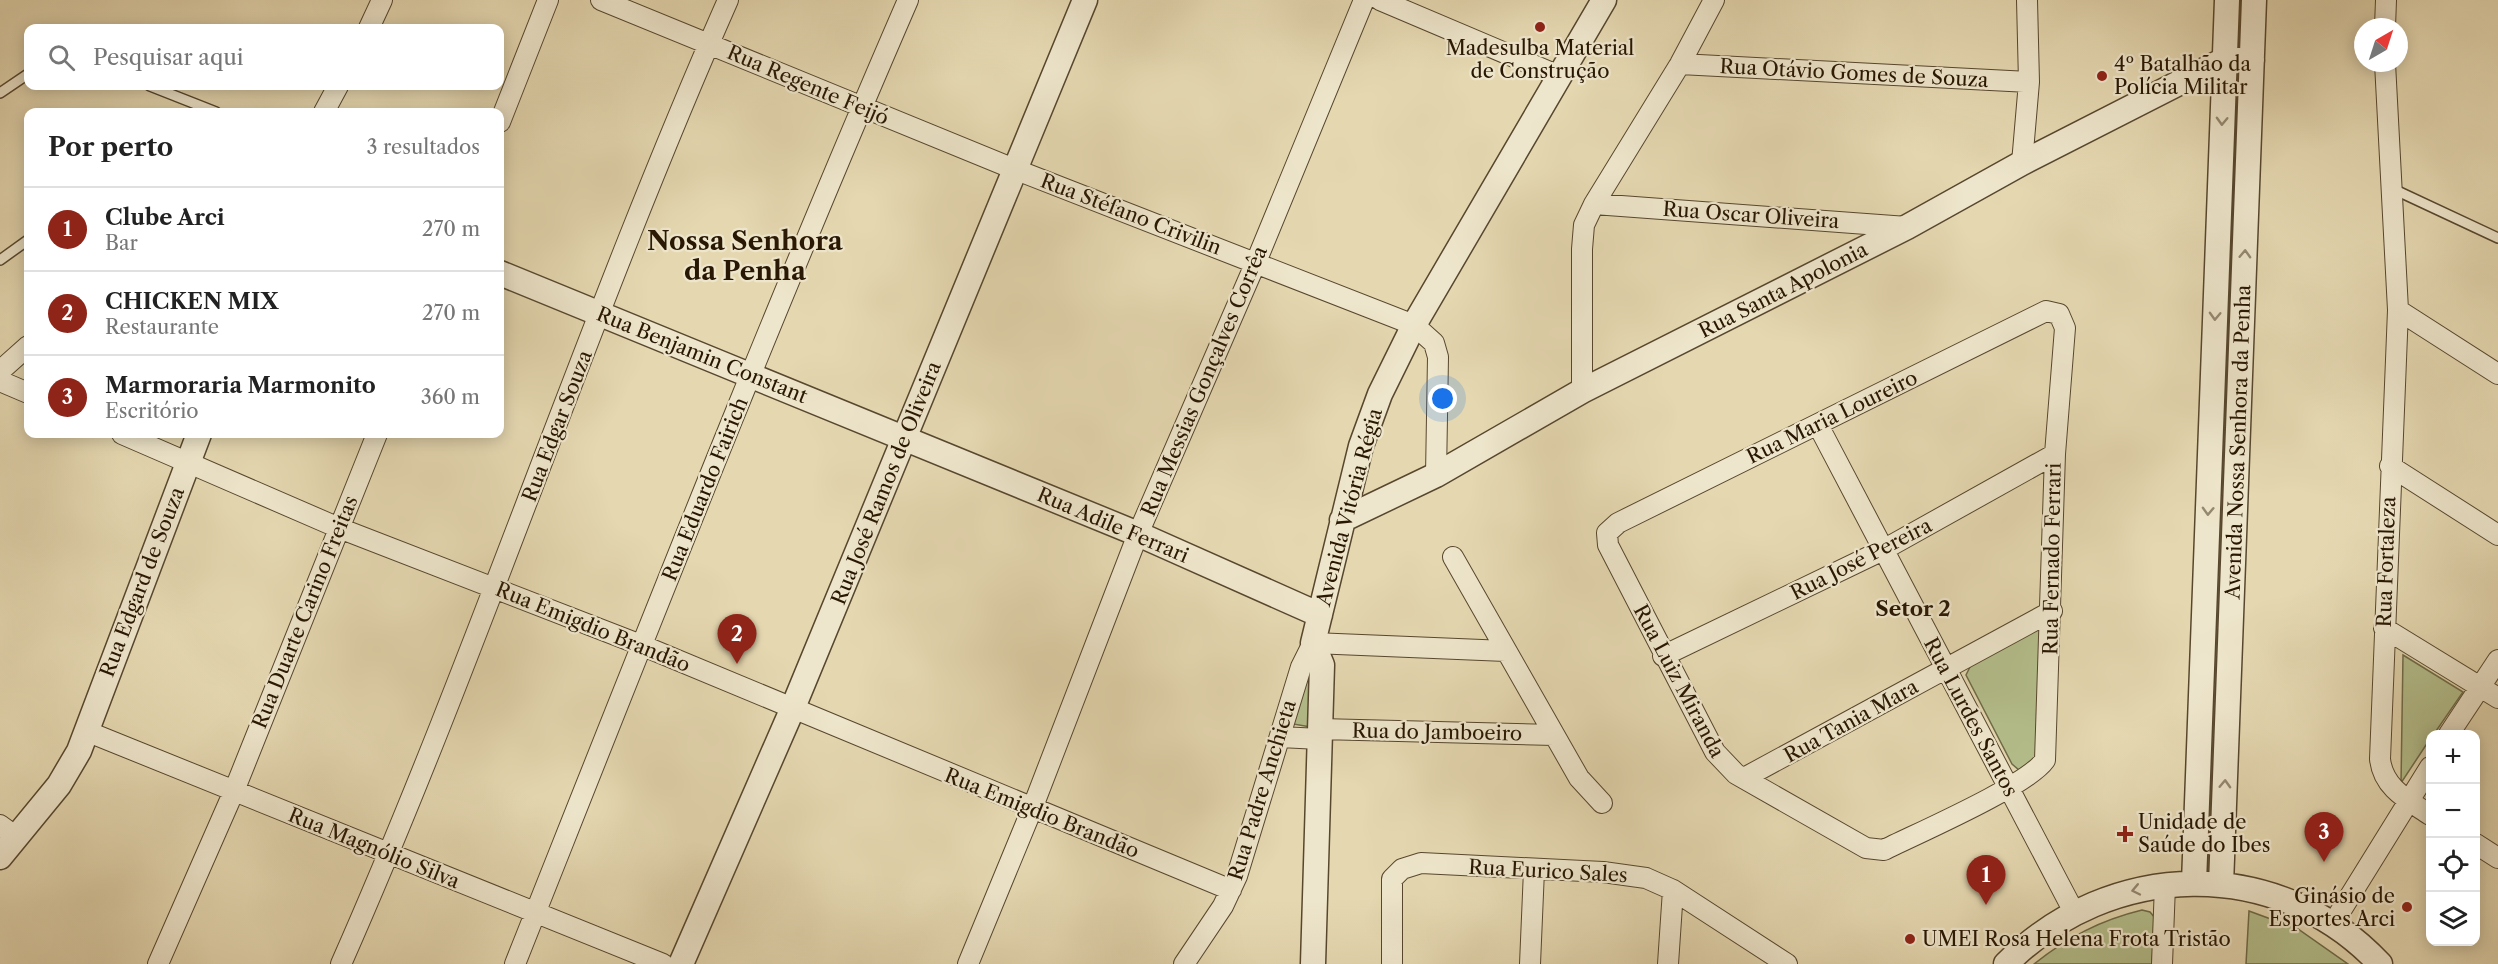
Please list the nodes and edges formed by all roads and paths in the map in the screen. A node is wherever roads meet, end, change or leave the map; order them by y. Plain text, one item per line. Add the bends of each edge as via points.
1 (382, 0) edge
2 (548, 0) edge
3 (601, 0) edge
4 (728, 0) edge
5 (908, 0) edge
6 (1085, 0) edge
7 (1364, 0) edge
8 (1380, 0) edge
9 (1604, 0) edge
10 (1714, 0) edge
11 (2027, 0) edge
12 (2227, 0) edge
13 (2254, 0) edge
14 (2386, 0) edge
15 (2385, 18) edge
16 (371, 24) edge
17 (709, 44) junction
18 (2224, 60) junction
19 (2252, 60) junction
20 (1680, 64) junction
21 (2385, 72) edge
22 (1559, 76) junction
23 (24, 77) edge
24 (2029, 82) junction
25 (160, 90) edge
26 (336, 90) edge
27 (0, 93) edge
28 (204, 108) edge
29 (326, 108) edge
30 (861, 108) junction
31 (504, 112) edge
32 (2022, 163) junction
33 (1014, 169) junction
34 (2391, 188) junction
35 (1594, 204) junction
36 (2219, 212) junction
37 (2246, 213) junction
38 (1907, 227) junction
39 (2498, 238) edge
40 (24, 243) edge
41 (0, 260) edge
42 (1256, 262) junction
43 (504, 275) edge
44 (2398, 310) junction
45 (600, 313) junction
46 (2060, 314) joint
47 (1414, 325) junction
48 (24, 350) edge
49 (2214, 357) junction
50 (2241, 358) junction
51 (0, 371) edge
52 (2498, 374) edge
53 (753, 375) junction
54 (0, 381) edge
55 (24, 391) edge
56 (1582, 392) junction
57 (1818, 425) junction
58 (131, 438) edge
59 (197, 438) edge
60 (375, 438) edge
61 (904, 440) junction
62 (2055, 454) junction
63 (188, 462) junction
64 (2390, 466) junction
65 (1436, 475) junction
66 (1342, 520) junction
67 (339, 528) junction
68 (1607, 533) joint
69 (1138, 534) junction
70 (2498, 535) edge
71 (1883, 550) junction
72 (1453, 558) dead end
73 (495, 587) junction
74 (2052, 611) junction
75 (1320, 615) junction
76 (2384, 628) junction
77 (1313, 643) junction
78 (641, 645) junction
79 (1506, 651) junction
80 (1664, 656) junction
81 (2498, 660) edge
82 (1946, 669) junction
83 (2480, 687) junction
84 (2201, 692) junction
85 (2228, 692) junction
86 (2498, 698) edge
87 (792, 710) junction
88 (2452, 730) edge
89 (86, 731) junction
90 (1320, 734) junction
91 (1554, 735) junction
92 (1280, 737) junction
93 (2426, 774) edge
94 (1744, 778) junction
95 (2008, 787) junction
96 (234, 791) junction
97 (2410, 802) junction
98 (1602, 803) dead end
99 (1032, 809) junction
100 (2426, 812) edge
101 (7, 830) edge
102 (2480, 847) edge
103 (390, 854) junction
104 (0, 857) edge
105 (2498, 858) edge
106 (1534, 870) junction
107 (2194, 883) junction
108 (2165, 885) junction
109 (2221, 885) junction
110 (1231, 890) junction
111 (1673, 890) junction
112 (2074, 912) junction
113 (535, 914) junction
114 (2332, 925) junction
115 (158, 964) edge
116 (342, 964) edge
117 (515, 964) edge
118 (663, 964) edge
119 (681, 964) edge
120 (968, 964) edge
121 (1184, 964) edge
122 (1313, 964) edge
123 (1392, 964) edge
124 (1530, 964) edge
125 (1668, 964) edge
126 (1787, 964) edge
127 (2006, 964) edge
128 (2162, 964) edge
129 (2380, 964) edge

1 - 16 street
2 - 31 street
3 - 17 street, Rua Regente Feijó
4 - 17 street, Rua Edgar Souza
5 - 30 street, Rua Eduardo Fairich
6 - 33 street, Rua José Ramos de Oliveira
7 - 42 street, Rua Messias Gonçalves Corrêa
8 - 22 street
9 - 22 street, Avenida Vitória Régia
10 - 20 street
11 - 24 street
12 - 18 street, Avenida Nossa Senhora da Penha
13 - 19 street, Avenida Nossa Senhora da Penha
14 - 15 street
17 - 30 street, Rua Regente Feijó
17 - 45 street, Rua Edgar Souza
18 - 19 street
18 - 32 street, Rua Santa Apolonia
18 -> 36 street, Avenida Nossa Senhora da Penha
19 - 37 street, Avenida Nossa Senhora da Penha
20 - 24 street, Rua Otávio Gomes de Souza
20 - 35 street
21 - 34 street, Rua Fortaleza
22 - 47 street, Avenida Vitória Régia
23 - 27 lane
24 - 32 street
25 - 28 lane
26 - 29 street
30 - 33 street, Rua Regente Feijó
30 - 53 street, Rua Eduardo Fairich
32 - 38 street, Rua Santa Apolonia
33 - 42 street, Rua Stéfano Crivilin
33 - 61 street, Rua José Ramos de Oliveira
34 - 39 lane
34 - 44 street, Rua Fortaleza
35 - 38 street, Rua Oscar Oliveira
35 - 56 street via 1584,225 1582,249
36 - 37 street
36 -> 49 street, Avenida Nossa Senhora da Penha
50 -> 37 street, Avenida Nossa Senhora da Penha
38 - 56 street, Rua Santa Apolonia
40 - 41 lane
42 - 47 street, Rua Stéfano Crivilin
42 - 69 street, Rua Messias Gonçalves Corrêa
43 - 45 street, Rua Benjamin Constant
44 - 52 street
44 - 64 street, Rua Fortaleza
45 - 53 street, Rua Benjamin Constant
45 - 73 street, Rua Edgar Souza
46 - 57 street, Rua Maria Loureiro via 2046,311
46 - 62 street, Rua Fernado Ferrari via 2065,328
47 - 65 street via 1434,343 1438,357
47 - 66 street, Avenida Vitória Régia via 1380,394 1361,446
48 - 51 street
49 - 50 street
49 -> 84 street, Avenida Nossa Senhora da Penha
50 - 85 street, Avenida Nossa Senhora da Penha
53 - 61 street, Rua Benjamin Constant
53 - 78 street, Rua Eduardo Fairich
54 - 55 street
56 - 65 street, Rua Santa Apolonia
57 - 68 street, Rua Maria Loureiro via 1618,523
57 - 71 street, Rua Lurdes Santos
58 - 63 street, Rua Emigdio Brandão
59 - 63 street, Rua Edgard de Souza
60 - 67 street, Rua Duarte Carino Freitas
61 - 69 street, Rua Adile Ferrari
61 - 87 street, Rua José Ramos de Oliveira
62 - 71 street, Rua José Pereira
62 - 74 street, Rua Fernado Ferrari
63 - 67 street, Rua Emigdio Brandão
63 - 89 street, Rua Edgard de Souza
64 - 70 street
64 - 76 street, Rua Fortaleza
65 - 66 street, Rua Santa Apolonia
66 - 75 street, Avenida Vitória Régia
67 - 73 street, Rua Emigdio Brandão
67 - 96 street, Rua Duarte Carino Freitas
68 - 80 street, Rua Luiz Miranda via 1608,545
69 - 75 street, Rua Adile Ferrari
69 - 99 street, Rua Messias Gonçalves Corrêa
71 - 80 street, Rua José Pereira
71 - 82 street, Rua Lurdes Santos
72 - 79 street
73 - 78 street, Rua Emigdio Brandão
73 - 103 street, Rua Edgar Souza
74 - 82 street, Rua Tania Mara
74 - 95 street, Rua Fernado Ferrari via 2045,760
75 - 77 street, Avenida Vitória Régia
76 - 83 street
76 - 97 street, Rua Fortaleza via 2381,773
77 - 79 street
77 - 90 street via 1322,665
77 - 92 street, Rua Padre Anchieta via 1303,660
78 - 87 street, Rua Emigdio Brandão
78 - 113 street, Rua Eduardo Fairich
79 - 91 street
80 - 94 street, Rua Luiz Miranda via 1715,752
81 - 83 street
82 - 94 street, Rua Tania Mara
82 - 95 street, Rua Lurdes Santos
83 - 86 street
83 - 88 street
84 - 85 street
84 - 107 street, Avenida Nossa Senhora da Penha
109 -> 85 street, Avenida Nossa Senhora da Penha
87 - 99 street, Rua Emigdio Brandão
87 - 119 street, Rua José Ramos de Oliveira
89 - 96 street, Rua Magnólio Silva
89 - 101 street, Rua Edgard de Souza via 59,785
90 - 91 street, Rua do Jamboeiro
90 - 92 street, Rua do Jamboeiro
90 - 122 street
91 - 98 street via 1584,786
92 - 110 street, Rua Padre Anchieta
93 - 97 street
94 - 95 street, Rua Luiz Miranda via 1851,842 1876,850 1884,850
95 - 112 street, Rua Lurdes Santos
96 - 103 street, Rua Magnólio Silva
96 - 115 street, Rua Duarte Carino Freitas
97 - 100 street, Rua Fortaleza
97 - 114 street
99 - 110 street, Rua Emigdio Brandão
99 - 120 street, Rua Messias Gonçalves Corrêa
101 - 104 street, Rua Edgard de Souza
102 - 105 street
103 - 113 street, Rua Magnólio Silva
103 - 116 street, Rua Edgar Souza
106 - 111 street, Rua Eurico Sales via 1623,874 1647,878
106 - 123 street, Rua Eurico Sales via 1421,863 1395,874
106 - 124 street
107 - 108 street
107 - 109 street
108 -> 112 street via 2116,895
108 - 128 street
109 - 114 street via 2286,901
110 - 121 street, Rua Padre Anchieta
111 - 125 street
111 - 126 street, Rua Eurico Sales
112 - 127 street via 2040,934
113 - 117 street, Rua Eduardo Fairich
113 - 118 street, Rua Magnólio Silva
114 - 129 street

